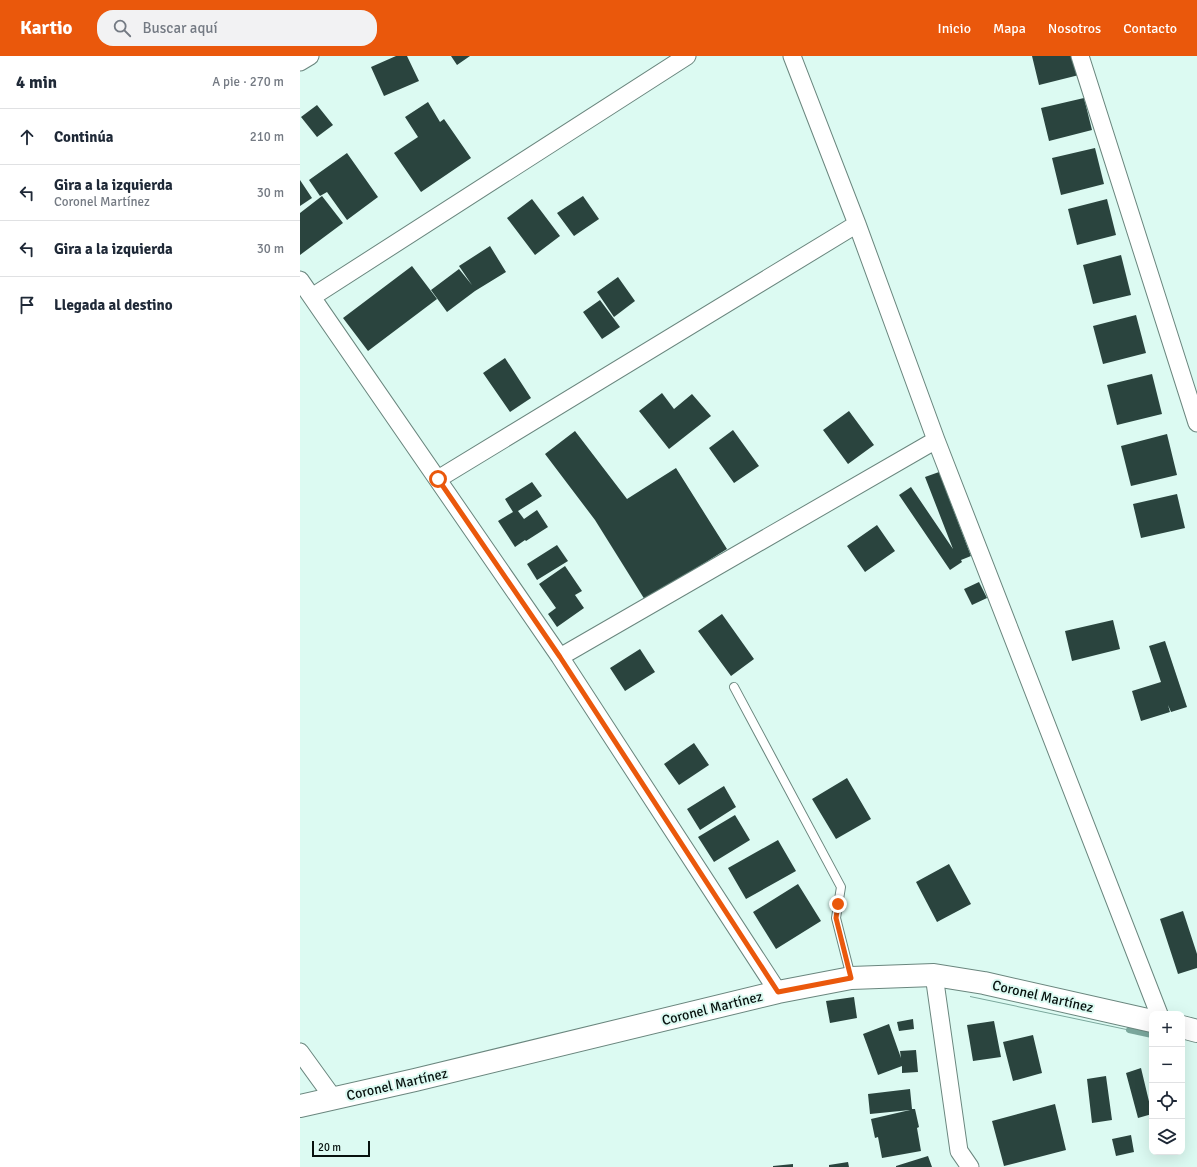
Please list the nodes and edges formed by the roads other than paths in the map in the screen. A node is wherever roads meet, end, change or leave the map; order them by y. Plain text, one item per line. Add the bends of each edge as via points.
1 (310, 56) edge
2 (687, 56) edge
3 (792, 56) edge
4 (1080, 56) edge
5 (300, 62) edge
6 (857, 224) junction
7 (300, 280) edge
8 (312, 297) junction
9 (1197, 423) edge
10 (936, 440) junction
11 (438, 479) junction
12 (560, 657) junction
13 (734, 687) dead end
14 (934, 975) junction
15 (851, 978) junction
16 (778, 992) junction
17 (1158, 1011) edge
18 (1149, 1020) edge
19 (1185, 1028) edge
20 (1197, 1031) edge
21 (300, 1052) edge
22 (334, 1099) junction
23 (300, 1106) edge
24 (959, 1151) junction
25 (954, 1167) edge
26 (970, 1167) edge

1 - 5 street
2 - 8 street
3 - 6 street
4 - 9 street
6 - 10 street
6 - 11 street
7 - 8 street
8 - 11 street
10 - 12 street
10 - 17 street
11 - 12 street
12 - 16 street
13 - 15 lane via 841,887 836,918
14 - 15 main road, Coronel Martínez
14 - 18 main road, Coronel Martínez via 984,983
14 - 24 street
15 - 16 main road, Coronel Martínez
16 - 22 main road, Coronel Martínez
19 - 20 main road
21 - 22 street
22 - 23 main road, Coronel Martínez
24 - 25 street
24 - 26 street

